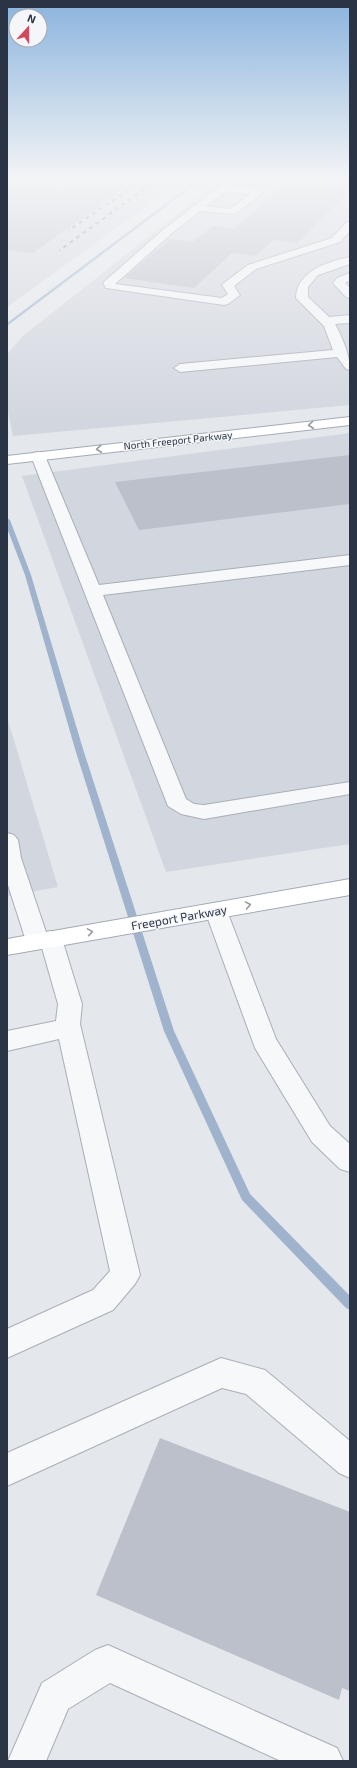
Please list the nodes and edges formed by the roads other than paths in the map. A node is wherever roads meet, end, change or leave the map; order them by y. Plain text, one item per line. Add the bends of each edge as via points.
1 (136, 260) edge
2 (275, 260) edge
3 (350, 260) edge
4 (350, 276) edge
5 (350, 295) edge
6 (350, 319) edge
7 (325, 321) junction
8 (340, 353) junction
9 (350, 366) edge
10 (180, 368) dead end
11 (350, 421) edge
12 (33, 457) junction
13 (7, 460) edge
14 (350, 560) edge
15 (93, 591) junction
16 (350, 788) edge
17 (8, 852) edge
18 (350, 887) edge
19 (216, 911) junction
20 (44, 940) junction
21 (7, 947) edge
22 (69, 1028) junction
23 (7, 1041) edge
24 (350, 1161) edge
25 (7, 1344) edge
26 (350, 1462) edge
27 (7, 1470) edge
28 (27, 1761) edge
29 (324, 1761) edge

1 - 2 lane via 110,283 110,286 224,302 234,294 228,284 252,267
3 - 7 lane via 314,273 302,287 302,298
4 - 5 lane via 341,280 339,284
6 - 7 lane
7 - 8 lane via 330,325
8 - 9 lane
8 - 10 lane
11 -> 12 main road, North Freeport Parkway
12 - 13 main road, North Freeport Parkway
12 - 15 lane
14 - 15 lane
15 - 16 lane via 175,801 181,807 204,812
17 - 20 lane
19 -> 18 main road, Freeport Parkway
20 -> 19 main road, Freeport Parkway
19 - 24 lane via 264,1041 322,1134
20 - 21 main road, Freeport Parkway
20 - 22 lane via 70,1004
22 - 23 lane
22 - 25 lane via 120,1247 124,1275 103,1300
26 - 27 lane via 254,1381 221,1373
28 - 29 lane via 55,1696 108,1663

